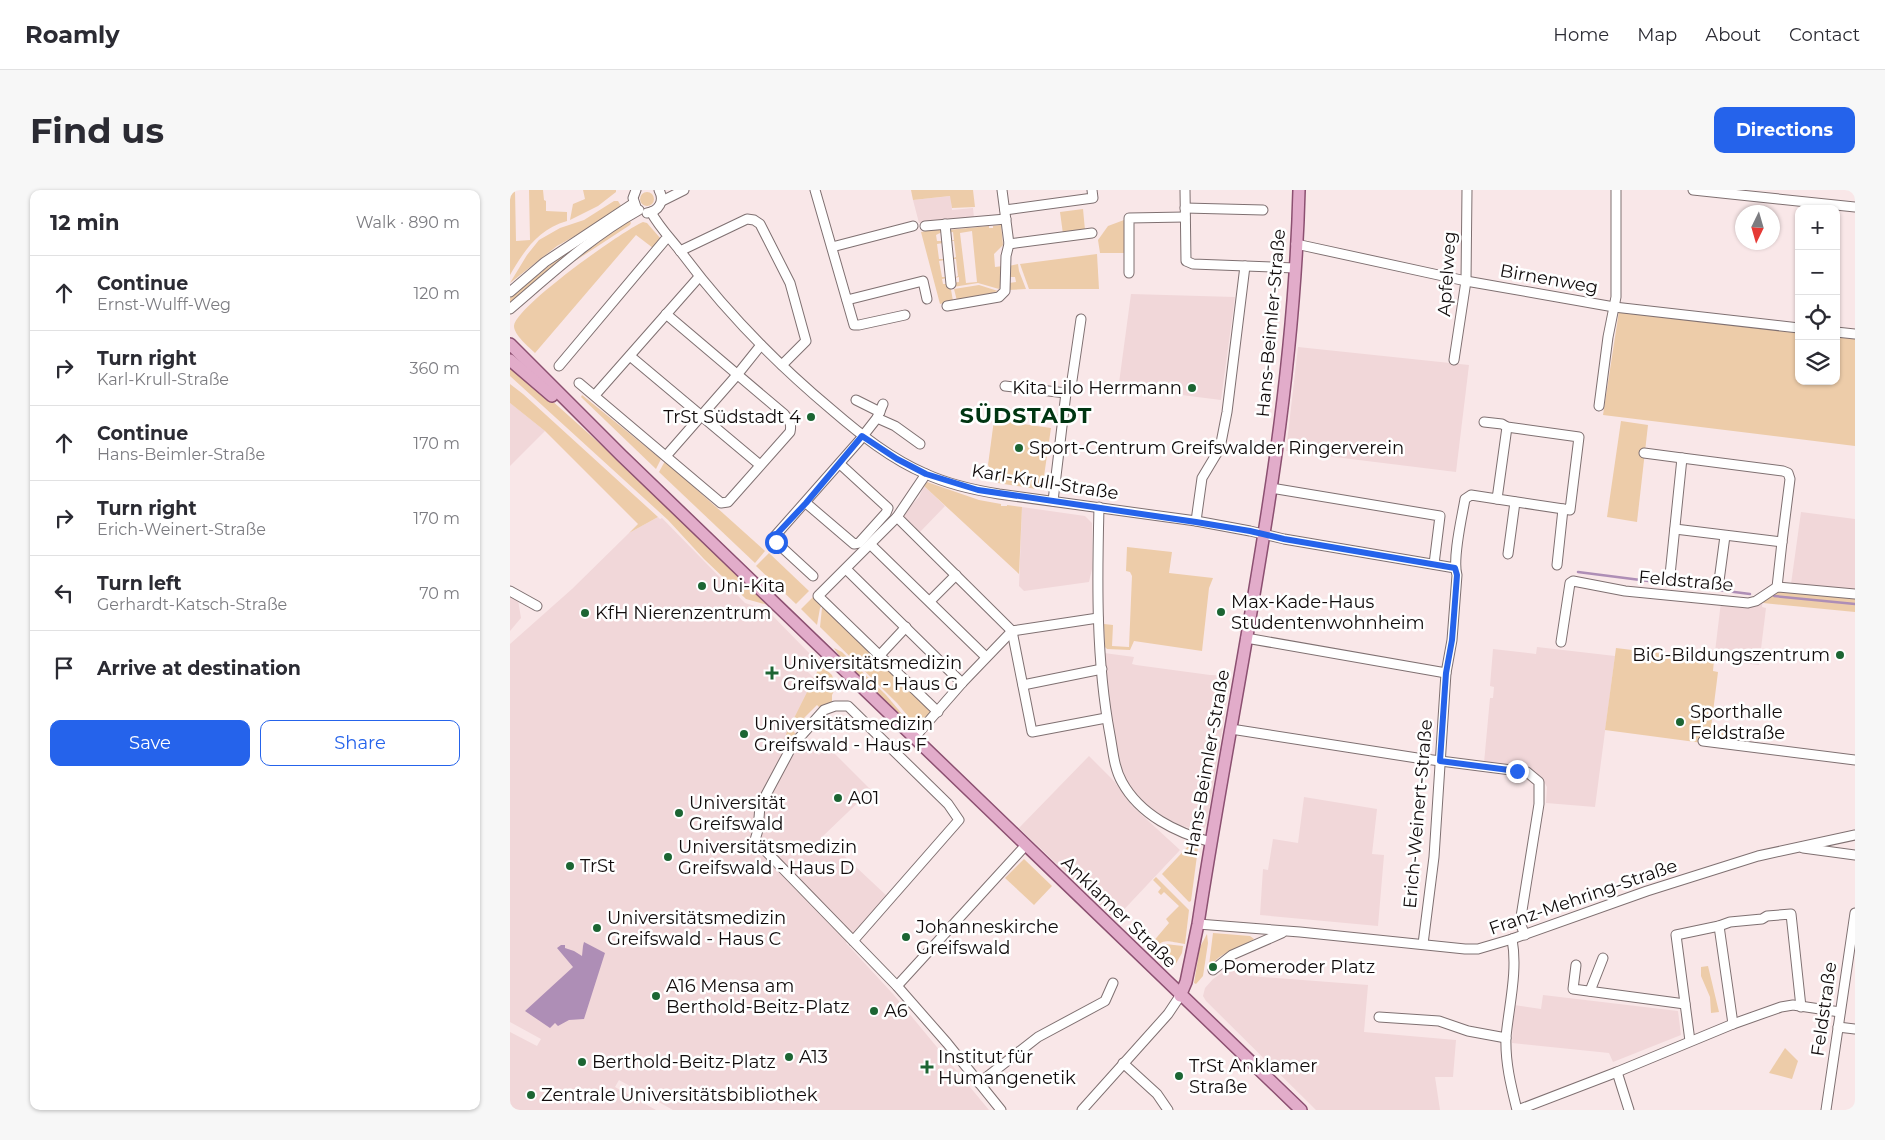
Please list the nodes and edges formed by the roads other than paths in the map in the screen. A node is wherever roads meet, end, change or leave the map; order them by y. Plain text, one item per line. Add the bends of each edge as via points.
1 (636, 190) edge
2 (684, 190) edge
3 (826, 190) edge
4 (1002, 190) edge
5 (1092, 190) edge
6 (1184, 190) edge
7 (1299, 190) edge
8 (1467, 190) edge
9 (1616, 190) edge
10 (1693, 190) edge
11 (816, 191) edge
12 (659, 199) edge
13 (636, 206) junction
14 (1855, 207) edge
15 (1263, 210) dead end
16 (1185, 213) junction
17 (1005, 214) junction
18 (944, 224) junction
19 (913, 226) dead end
20 (925, 226) dead end
21 (1092, 233) dead end
22 (667, 238) junction
23 (1009, 244) junction
24 (1296, 244) junction
25 (832, 247) junction
26 (680, 251) junction
27 (1245, 266) junction
28 (1295, 268) junction
29 (1129, 273) dead end
30 (699, 277) junction
31 (1466, 281) junction
32 (951, 284) dead end
33 (510, 292) edge
34 (927, 299) dead end
35 (847, 300) junction
36 (947, 306) dead end
37 (1614, 306) junction
38 (510, 309) edge
39 (666, 314) junction
40 (905, 315) dead end
41 (1081, 318) dead end
42 (1795, 328) edge
43 (1840, 332) edge
44 (1855, 334) edge
45 (510, 344) edge
46 (761, 345) junction
47 (630, 356) junction
48 (510, 360) edge
49 (1454, 360) dead end
50 (782, 365) junction
51 (559, 366) dead end
52 (737, 375) junction
53 (579, 382) dead end
54 (1005, 386) dead end
55 (1066, 393) junction
56 (595, 395) junction
57 (856, 400) dead end
58 (1599, 406) dead end
59 (880, 411) junction
60 (702, 416) junction
61 (1484, 422) dead end
62 (1506, 427) junction
63 (862, 436) junction
64 (920, 444) dead end
65 (1644, 453) dead end
66 (620, 455) junction
67 (666, 456) junction
68 (1682, 458) junction
69 (840, 464) junction
70 (760, 465) junction
71 (926, 474) junction
72 (1271, 488) junction
73 (1498, 499) junction
74 (1053, 501) junction
75 (1515, 502) junction
76 (806, 503) junction
77 (1099, 507) junction
78 (1563, 509) junction
79 (897, 516) junction
80 (1196, 522) junction
81 (1675, 528) junction
82 (1263, 535) junction
83 (1725, 536) junction
84 (1782, 542) junction
85 (871, 544) junction
86 (1508, 554) dead end
87 (1434, 564) junction
88 (1557, 565) dead end
89 (1455, 568) junction
90 (846, 569) junction
91 (956, 574) junction
92 (1670, 575) dead end
93 (813, 576) dead end
94 (1719, 581) dead end
95 (1777, 587) junction
96 (510, 590) edge
97 (1855, 594) edge
98 (930, 601) junction
99 (538, 606) dead end
100 (1098, 618) junction
101 (906, 627) junction
102 (1012, 631) junction
103 (1246, 638) junction
104 (1561, 642) dead end
105 (880, 655) junction
106 (986, 657) junction
107 (1102, 669) junction
108 (1446, 673) junction
109 (962, 683) junction
110 (1023, 685) junction
111 (938, 712) junction
112 (1106, 718) junction
113 (1231, 729) junction
114 (914, 738) junction
115 (1703, 741) dead end
116 (1855, 760) edge
117 (1440, 761) junction
118 (1855, 835) edge
119 (1211, 842) junction
120 (1025, 846) junction
121 (1795, 847) junction
122 (1855, 855) edge
123 (1855, 913) edge
124 (1198, 924) junction
125 (1719, 926) junction
126 (1285, 932) junction
127 (1526, 935) junction
128 (1512, 940) junction
129 (853, 941) junction
130 (1423, 944) junction
131 (1603, 958) dead end
132 (1576, 965) dead end
133 (1213, 970) dead end
134 (1113, 983) dead end
135 (897, 986) junction
136 (1590, 991) junction
137 (1180, 996) junction
138 (1685, 1004) junction
139 (1801, 1007) junction
140 (1840, 1012) junction
141 (1379, 1017) dead end
142 (1733, 1024) junction
143 (1838, 1027) junction
144 (1855, 1029) edge
145 (1506, 1038) junction
146 (1690, 1042) junction
147 (1123, 1063) junction
148 (1616, 1072) junction
149 (979, 1083) junction
150 (1001, 1110) edge
151 (1082, 1110) edge
152 (1168, 1110) edge
153 (1301, 1110) edge
154 (1518, 1110) edge
155 (1629, 1110) edge
156 (1826, 1110) edge

1 - 13 street
2 - 12 street
3 - 11 street
4 - 17 street
5 - 17 street via 1093,198
6 - 16 street
7 - 24 main road, Hans-Beimler-Straße
8 - 31 street, Apfelweg
9 - 37 street
10 - 14 street
11 - 25 street
12 - 13 street
12 - 22 street, Karl-Krull-Straße
13 - 33 street via 545,262
13 - 38 street
15 - 16 street
16 - 27 street via 1186,261
16 - 29 street via 1129,218
17 - 18 street
17 - 23 street
18 - 20 street
18 - 32 street
19 - 25 street
21 - 23 street
22 - 26 street, Karl-Krull-Straße
22 - 51 street
23 - 36 street via 1006,286 1002,295
24 - 28 main road, Hans-Beimler-Straße
24 - 31 street, Birnenweg
25 - 35 street
26 - 30 street, Karl-Krull-Straße
26 - 50 street via 747,219 760,224 790,283 806,341
27 - 28 street
27 - 80 street, Hans-Beimler-Straße via 1228,412 1220,448 1202,478
28 - 72 main road, Hans-Beimler-Straße via 1280,432
30 - 39 street
30 - 46 street, Karl-Krull-Straße
31 - 37 street, Birnenweg
31 - 49 street, Apfelweg
34 - 35 street via 923,282
35 - 40 street via 856,326
37 - 42 street, Birnenweg
37 - 58 street
39 - 47 street
39 - 52 street
41 - 55 street via 1072,387
43 - 44 street
45 - 66 main road, Anklamer Straße
46 - 50 street, Karl-Krull-Straße
46 - 52 street
47 - 56 street
47 - 60 street
48 - 66 main road, Anklamer Straße
50 - 63 street, Karl-Krull-Straße
52 - 60 street
52 - 70 street via 790,420 790,432
53 - 56 street
54 - 55 street
55 - 74 street
56 - 67 street
57 - 59 street
59 - 63 street
59 - 64 street
60 - 67 street
60 - 70 street
61 - 62 street
62 - 73 street
62 - 78 street via 1579,437 1570,510
63 - 69 street
63 - 71 street, Karl-Krull-Straße
65 - 68 street
66 - 114 main road, Anklamer Straße
67 - 70 street via 721,503 728,502
68 - 81 street
68 - 84 street via 1788,473 1790,479
69 - 76 street
69 - 76 street via 888,508 885,515 859,543 854,544
71 - 74 street, Karl-Krull-Straße via 978,490
71 - 79 street
72 - 82 main road, Hans-Beimler-Straße
72 - 87 street via 1440,516
73 - 75 street, Erich-Weinert-Straße
73 - 89 street, Erich-Weinert-Straße via 1471,495 1465,499
74 - 77 street, Karl-Krull-Straße
75 - 78 street, Erich-Weinert-Straße
75 - 86 street
76 - 93 street via 775,536 776,542
77 - 80 street, Karl-Krull-Straße
77 - 100 street
78 - 88 street
79 - 85 street
79 - 91 street
80 - 82 street, Karl-Krull-Straße
81 - 83 street
81 - 92 street
82 - 87 street
82 - 103 main road, Hans-Beimler-Straße
83 - 84 street
83 - 94 street
84 - 95 street
85 - 90 street
85 - 98 street
87 - 89 street
89 - 108 street, Erich-Weinert-Straße via 1454,623
90 - 101 street
90 - 105 street via 818,596
91 - 98 street
91 - 102 street
95 - 97 street
95 - 104 street, Feldstraße via 1748,603 1625,591 1573,581 1570,583
96 - 99 street
98 - 106 street
100 - 102 street
100 - 107 street
101 - 105 street
101 - 109 street
102 - 106 street
102 - 110 street
103 - 108 street
103 - 113 main road, Hans-Beimler-Straße
105 - 111 street
106 - 109 street
107 - 110 street
107 - 112 street
108 - 117 street, Erich-Weinert-Straße
109 - 111 street
110 - 112 street via 1032,732
111 - 114 street
112 - 119 street via 1116,767 1130,794 1164,824
113 - 117 street
113 - 119 main road, Hans-Beimler-Straße
114 - 120 main road, Anklamer Straße
115 - 116 street
117 - 127 street via 1527,772 1539,782 1539,804 1520,923
117 - 130 street, Erich-Weinert-Straße via 1434,857
118 - 121 street, Franz-Mehring-Straße
119 - 124 main road, Hans-Beimler-Straße
120 - 135 street
120 - 137 main road, Anklamer Straße
121 - 122 street, Franz-Mehring-Straße
121 - 127 street, Franz-Mehring-Straße via 1647,892
123 - 140 street, Feldstraße
124 - 126 street, Franz-Mehring-Straße
124 - 137 main road, Hans-Beimler-Straße
125 - 138 street via 1676,935
125 - 139 street via 1791,914
125 - 142 street
126 - 130 street, Franz-Mehring-Straße
126 - 133 street via 1232,955
127 - 128 street, Franz-Mehring-Straße
128 - 130 street, Franz-Mehring-Straße via 1478,948
128 - 145 street via 1515,957
129 - 129 street via 755,840 760,806 792,746 824,710 835,706 848,706 948,804 959,820
129 - 135 street
131 - 136 street
132 - 136 street via 1573,989
134 - 149 street via 1105,1001 1038,1037
135 - 149 street
136 - 138 street
137 - 147 street via 1168,1014
137 - 153 main road, Anklamer Straße
138 - 146 street
139 - 140 street
139 - 142 street via 1787,1005
140 - 143 street, Feldstraße
141 - 145 street via 1440,1021 1468,1031
142 - 146 street
143 - 144 street
143 - 156 street, Feldstraße
145 - 154 street via 1510,1082
146 - 148 street
147 - 151 street
147 - 152 street
148 - 154 street
148 - 155 street
149 - 150 street

